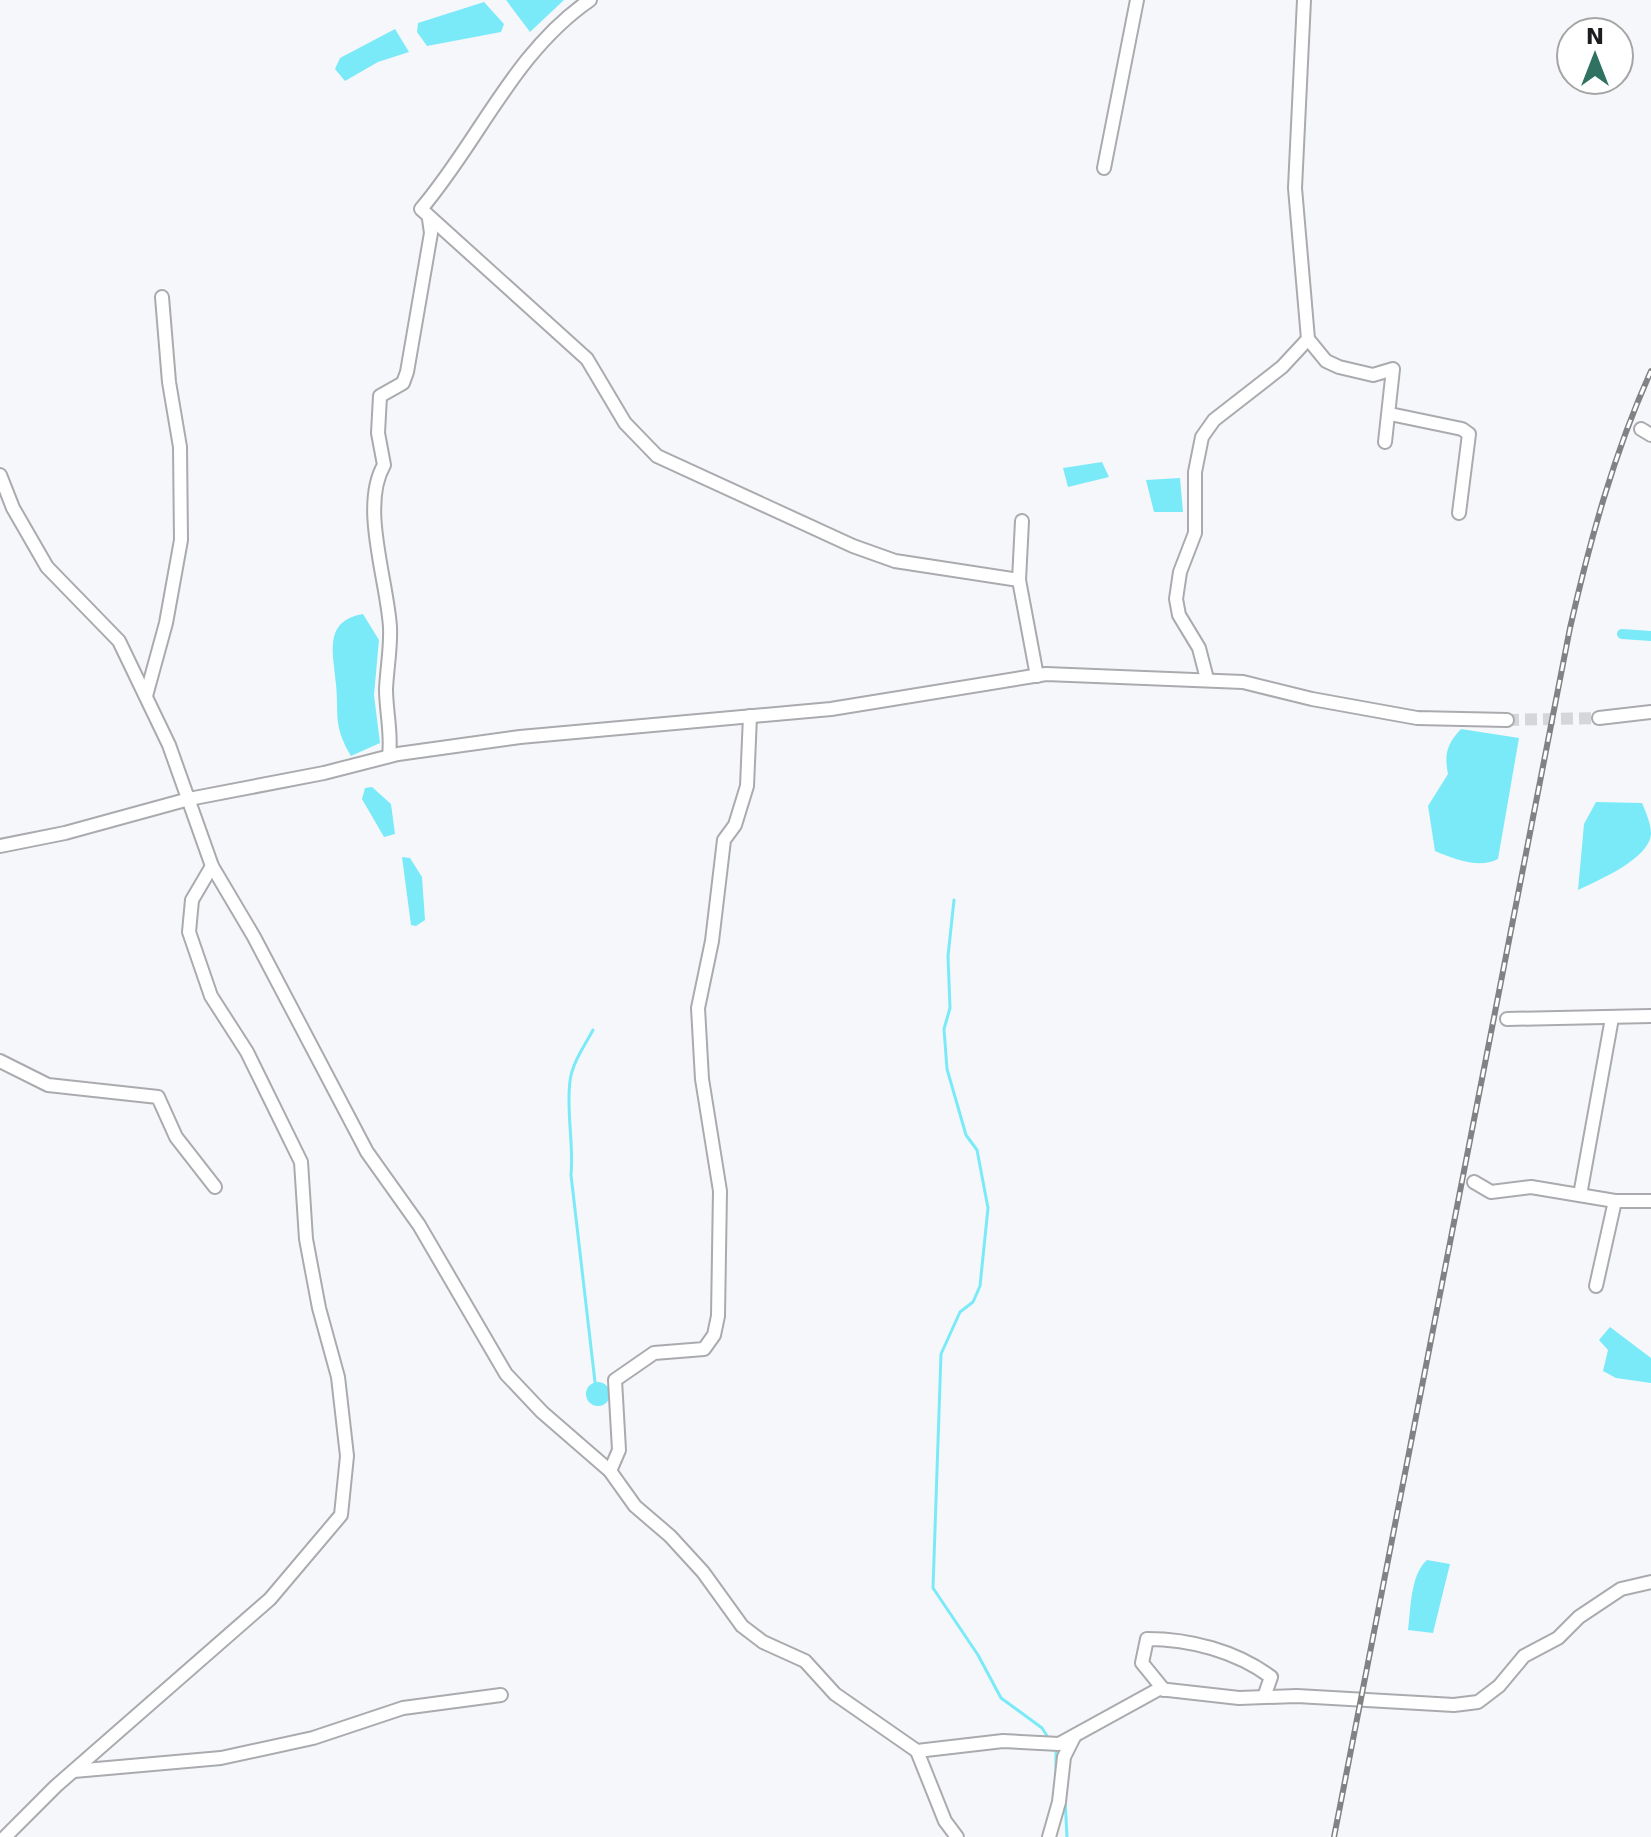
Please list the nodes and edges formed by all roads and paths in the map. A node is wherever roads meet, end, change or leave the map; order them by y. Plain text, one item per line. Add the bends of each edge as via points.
1 (590, 0) edge
2 (1137, 0) edge
3 (1304, 0) edge
4 (1104, 168) dead end
5 (429, 219) junction
6 (162, 297) dead end
7 (1308, 339) junction
8 (1390, 414) junction
9 (1385, 442) dead end
10 (0, 475) edge
11 (1459, 513) dead end
12 (1022, 521) dead end
13 (1019, 580) junction
14 (1037, 676) junction
15 (1207, 679) junction
16 (146, 696) junction
17 (1651, 712) edge
18 (750, 716) junction
19 (1599, 718) tunnel mouth
20 (1507, 720) tunnel mouth
21 (389, 756) junction
22 (189, 799) junction
23 (0, 846) edge
24 (212, 866) junction
25 (1651, 1016) edge
26 (1612, 1018) junction
27 (1507, 1019) dead end
28 (0, 1061) edge
29 (1474, 1182) dead end
30 (215, 1187) dead end
31 (1580, 1195) junction
32 (1615, 1201) junction
33 (1651, 1201) edge
34 (1596, 1286) dead end
35 (610, 1471) junction
36 (1651, 1582) edge
37 (1164, 1690) junction
38 (501, 1695) dead end
39 (1264, 1697) junction
40 (1076, 1735) junction
41 (917, 1751) junction
42 (74, 1771) junction
43 (5, 1837) edge
44 (957, 1837) edge
45 (1049, 1837) edge

1 - 5 street via 557,25 506,87 451,174 421,209
2 - 4 street
3 - 7 street via 1295,188
5 - 13 street via 587,359 625,423 657,456 895,561
5 - 21 street via 407,372 403,383 380,396 379,409 384,465 375,481 373,522 390,629
6 - 16 street via 180,447 181,540
7 - 8 street via 1326,361 1339,367 1373,375 1393,369
7 - 15 street via 1282,367 1214,420 1202,437 1195,472 1195,533 1176,599
8 - 9 street
8 - 11 street via 1469,434
10 - 16 street via 47,567 119,641
12 - 13 street
13 - 14 street
14 - 15 street
14 - 18 street via 831,709
15 - 20 street via 1417,718
16 - 22 street
17 - 19 street
18 - 21 street via 520,737
18 - 35 street via 745,801 724,840 698,1008 702,1079 718,1177 718,1316 704,1349 654,1353 615,1380 619,1450
21 - 22 street
22 - 23 street
22 - 24 street
24 - 35 street via 367,1152 419,1225 506,1374
24 - 42 street via 192,900 189,932 211,996 247,1052 301,1162 306,1239 338,1377 347,1456 341,1515 270,1599
25 - 26 street
26 - 27 street
26 - 31 street
28 - 30 street via 48,1085 158,1097 176,1137
29 - 31 street via 1491,1192 1531,1187
31 - 32 street
32 - 33 street
32 - 34 street
35 - 41 street via 635,1506 703,1572 742,1626 805,1661 835,1694
36 - 39 street via 1621,1589 1579,1617 1558,1638 1524,1656 1478,1702
37 - 39 street
37 - 39 street via 1142,1663 1147,1639 1168,1639 1249,1660 1271,1677
37 - 40 street
38 - 42 street via 403,1708 313,1738 221,1758
40 - 41 street via 1053,1744 1003,1741
40 - 45 street via 1064,1757
41 - 44 street via 945,1821
42 - 43 street

